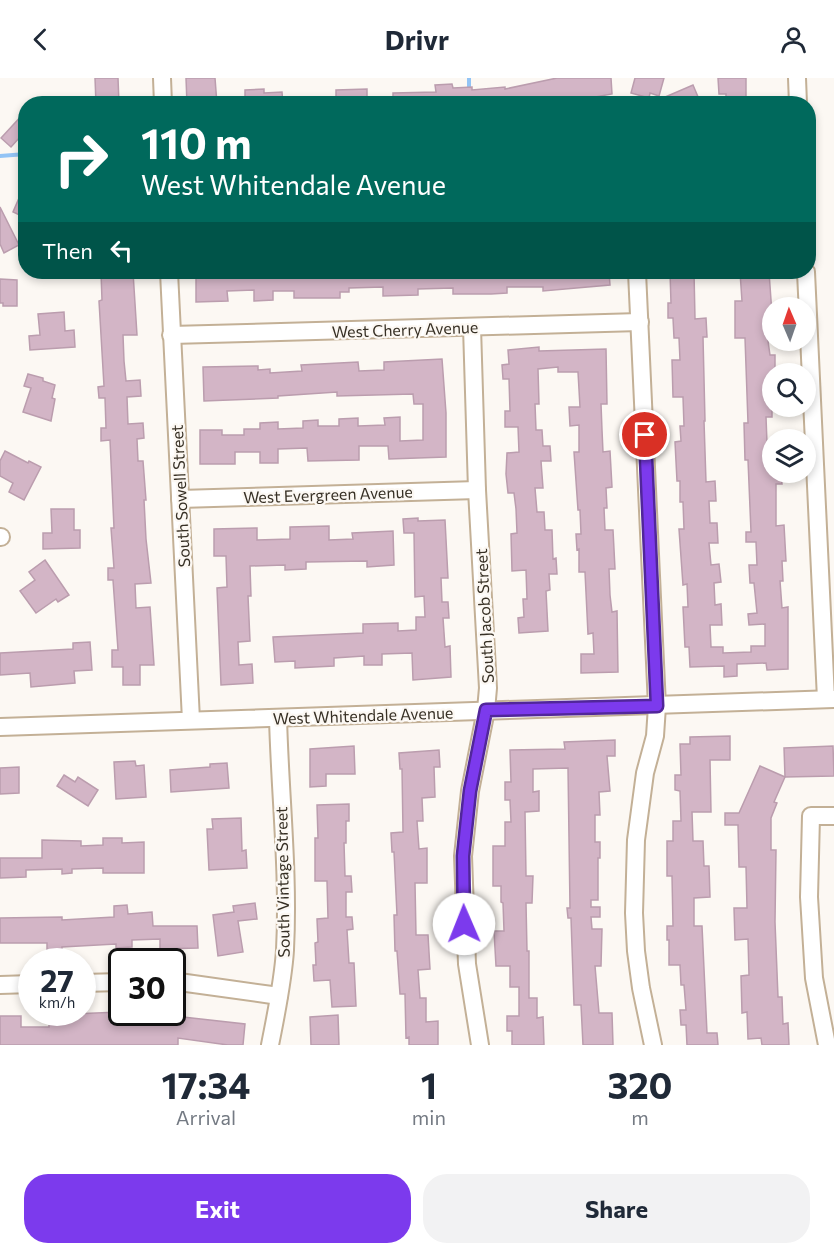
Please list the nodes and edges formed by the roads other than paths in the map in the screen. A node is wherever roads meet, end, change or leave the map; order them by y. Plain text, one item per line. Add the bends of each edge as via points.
1 (162, 78) edge
2 (797, 78) edge
3 (163, 96) edge
4 (798, 96) edge
5 (169, 279) edge
6 (637, 279) edge
7 (806, 279) edge
8 (640, 322) junction
9 (472, 327) junction
10 (171, 335) junction
11 (477, 490) junction
12 (180, 499) junction
13 (830, 699) edge
14 (657, 706) junction
15 (486, 710) junction
16 (278, 718) junction
17 (191, 720) junction
18 (0, 727) edge
19 (834, 816) edge
20 (186, 983) edge
21 (18, 984) edge
22 (0, 985) edge
23 (279, 996) junction
24 (270, 1045) edge
25 (480, 1045) edge
26 (653, 1045) edge
27 (827, 1045) edge

1 - 3 street
2 - 4 street
5 - 10 street, South Sowell Street
6 - 8 street
7 - 13 street
8 - 9 street, West Cherry Avenue
8 - 14 street
9 - 10 street, West Cherry Avenue
9 - 11 street, South Jacob Street
10 - 12 street, South Sowell Street
11 - 12 street, West Evergreen Avenue
11 - 15 street, South Jacob Street
12 - 17 street, South Sowell Street
13 - 14 street, West Whitendale Avenue
14 - 15 street, West Whitendale Avenue
14 - 26 street via 636,840 634,913 639,979
15 - 16 street, West Whitendale Avenue
15 - 25 street, South Jacob Street via 470,791 463,856 466,964
16 - 17 street, West Whitendale Avenue
16 - 23 street, South Vintage Street via 285,902 285,952
17 - 18 street, West Whitendale Avenue
19 - 27 street via 811,816 809,897 814,978
20 - 23 street
21 - 22 street
23 - 24 street, South Vintage Street

